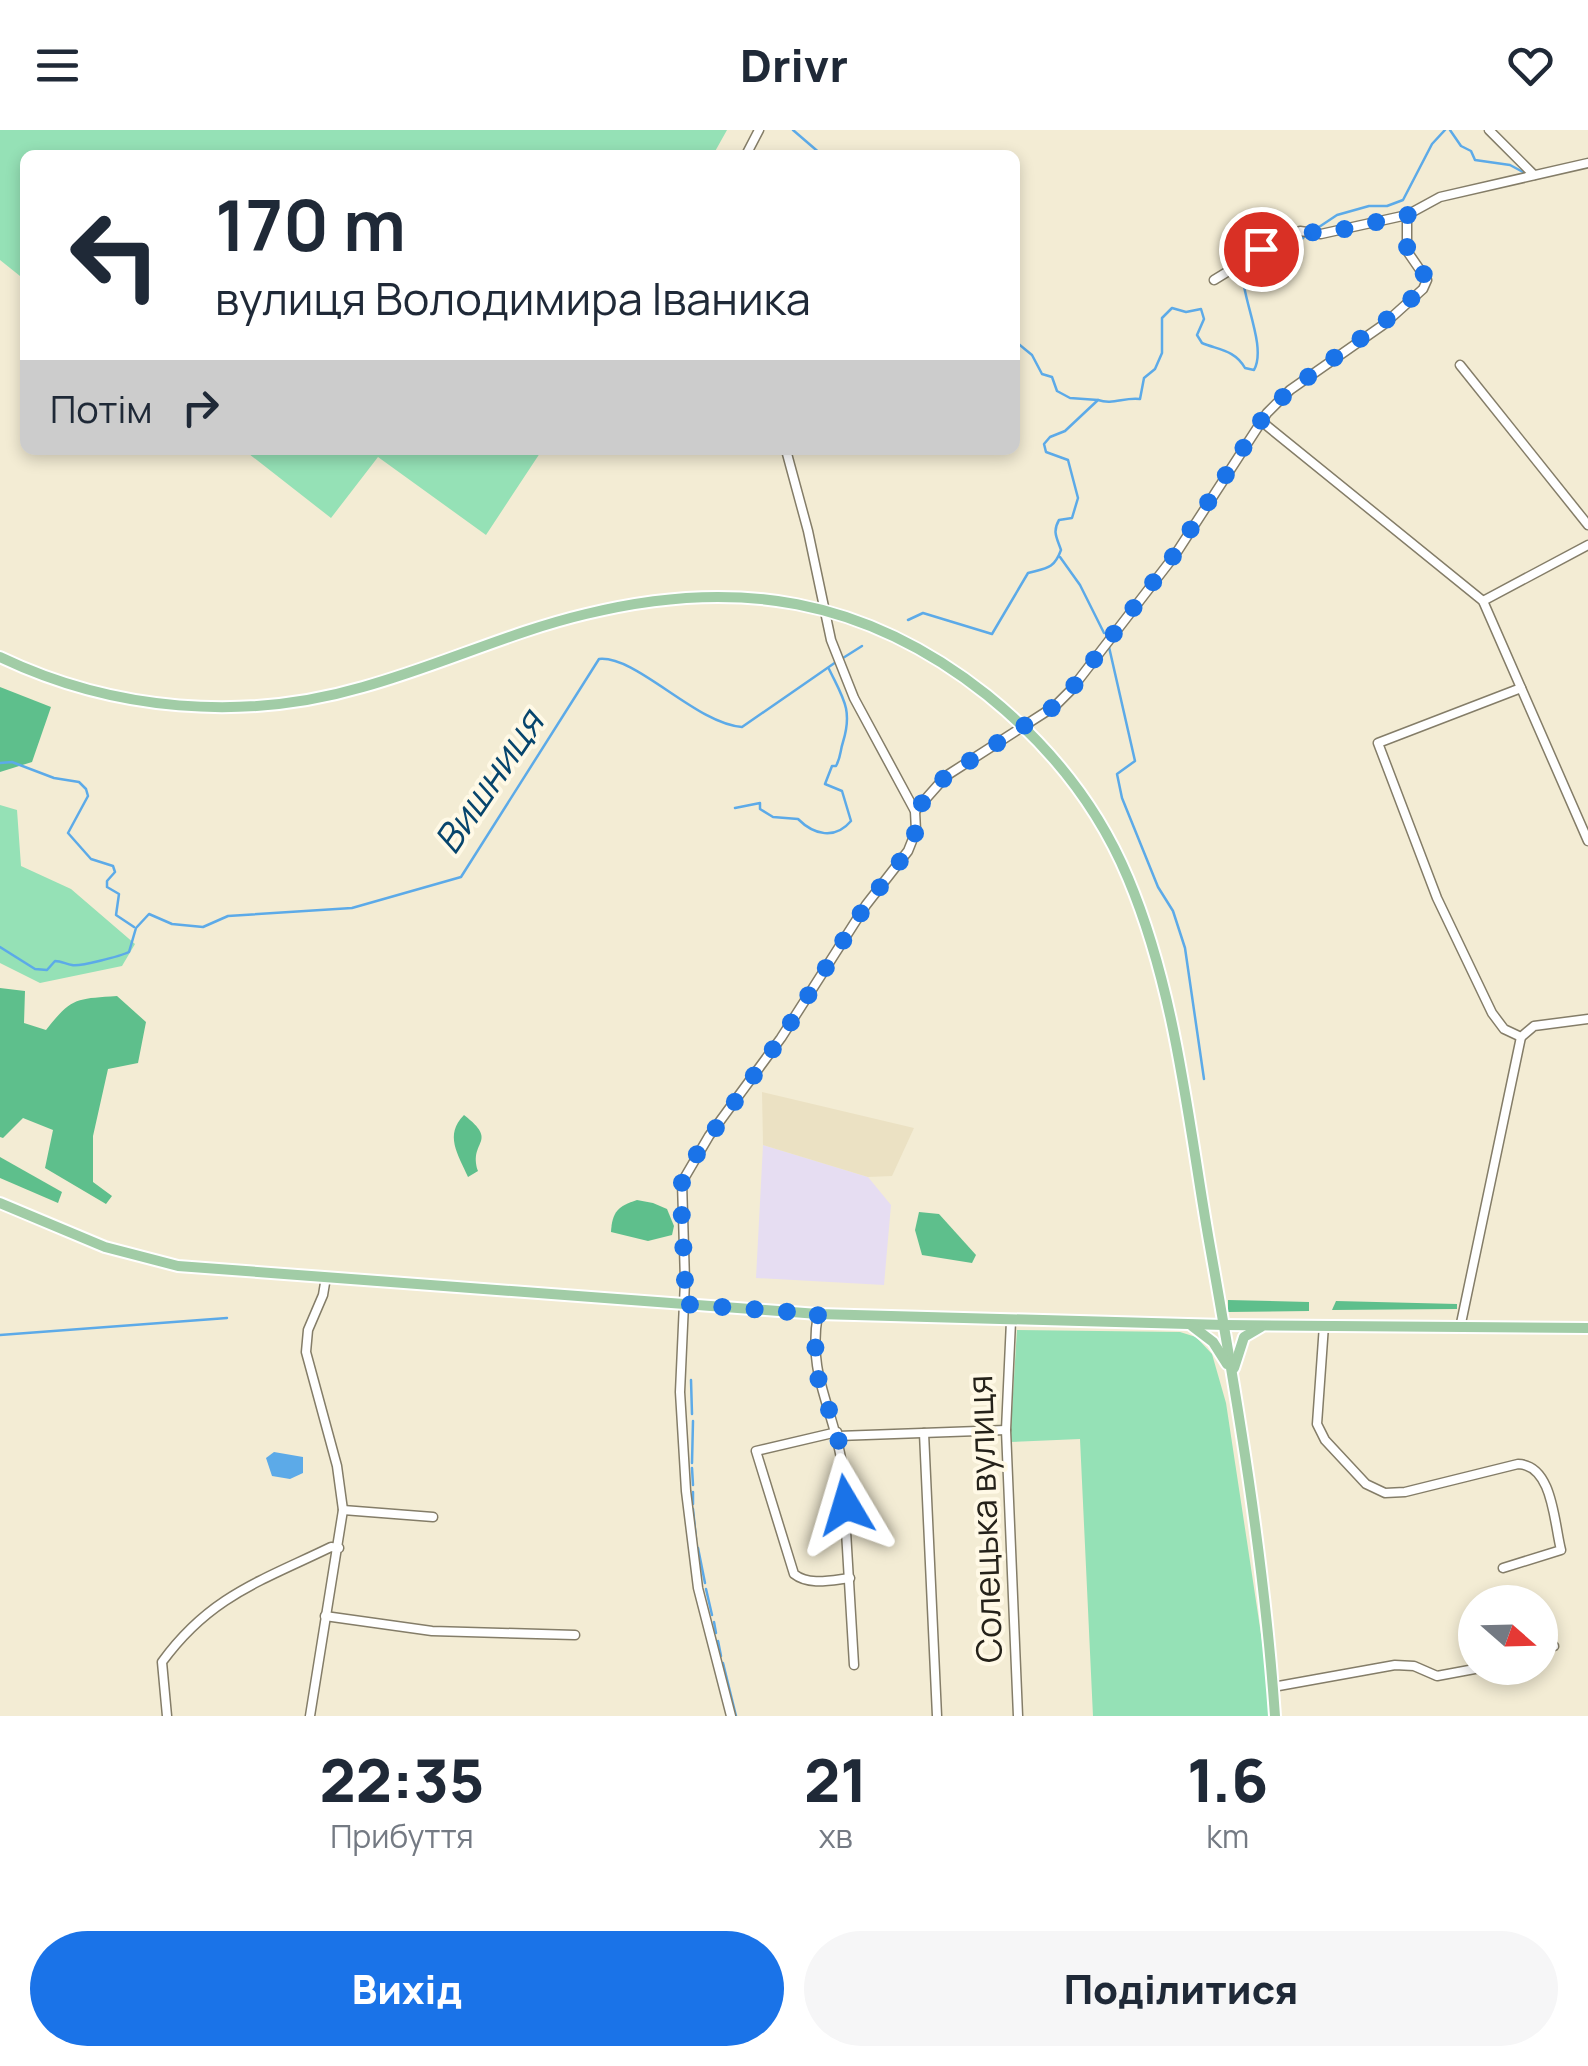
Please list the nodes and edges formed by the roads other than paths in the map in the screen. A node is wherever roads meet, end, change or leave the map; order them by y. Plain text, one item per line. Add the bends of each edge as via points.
1 (1490, 130) edge
2 (1588, 163) edge
3 (1534, 175) junction
4 (1408, 215) junction
5 (1214, 280) dead end
6 (1460, 364) dead end
7 (1261, 421) junction
8 (787, 455) edge
9 (1588, 525) edge
10 (1588, 545) edge
11 (1483, 602) junction
12 (824, 609) junction
13 (0, 657) edge
14 (1521, 688) junction
15 (1025, 726) junction
16 (916, 811) junction
17 (1588, 841) edge
18 (1588, 1019) edge
19 (1521, 1037) junction
20 (0, 1204) edge
21 (326, 1277) junction
22 (682, 1304) junction
23 (818, 1314) junction
24 (1011, 1321) junction
25 (1188, 1324) junction
26 (1224, 1325) junction
27 (1266, 1325) junction
28 (1324, 1326) junction
29 (1460, 1328) junction
30 (1588, 1328) edge
31 (1232, 1379) junction
32 (1006, 1430) junction
33 (924, 1433) junction
34 (837, 1434) junction
35 (343, 1510) junction
36 (432, 1517) dead end
37 (335, 1548) junction
38 (1503, 1568) dead end
39 (850, 1578) junction
40 (326, 1616) junction
41 (575, 1635) dead end
42 (854, 1665) dead end
43 (1458, 1674) edge
44 (1273, 1687) junction
45 (167, 1716) edge
46 (310, 1716) edge
47 (730, 1716) edge
48 (937, 1716) edge
49 (1018, 1716) edge
50 (1275, 1716) edge

1 - 3 street
2 - 3 street
3 - 4 street via 1440,197
4 - 5 street via 1322,234 1300,230
4 - 7 street via 1407,251 1428,280 1423,288 1290,390
6 - 9 street
7 - 11 street
7 - 15 street via 1174,555 1070,691
8 - 12 street
10 - 11 street
11 - 14 street
12 - 13 main road via 700,596 621,607 526,630 362,688 254,706 120,698
12 - 15 main road via 913,644
12 - 16 street via 854,698
14 - 17 street
14 - 19 street via 1378,743 1437,898 1492,1014
15 - 16 street via 946,776
15 - 26 main road via 1096,814 1140,909 1173,1033
16 - 22 street via 908,851 687,1168
18 - 19 street via 1534,1026
19 - 29 street
20 - 21 main road via 156,1262
21 - 22 main road
21 - 35 street via 306,1352
22 - 23 main road
22 - 47 street via 681,1405 692,1542
23 - 24 main road
23 - 34 street via 814,1366
24 - 25 main road
24 - 32 street, Солецька вулиця
25 - 26 main road
25 - 31 main road via 1218,1348
26 - 27 main road
26 - 31 main road
27 - 28 main road
27 - 31 main road via 1240,1343
28 - 29 main road
28 - 38 street via 1317,1424 1360,1479 1380,1491 1405,1492 1526,1464 1543,1476 1561,1550
29 - 30 main road
31 - 44 main road
32 - 33 street
32 - 49 street, Солецька вулиця
33 - 34 street
33 - 48 street
34 - 39 street
34 - 39 street via 756,1451 794,1574 816,1581
35 - 36 street
35 - 37 street
37 - 40 street
37 - 45 street via 206,1612 162,1662
39 - 42 street
40 - 41 street via 432,1631
40 - 46 street
43 - 44 street via 1395,1665
44 - 50 main road

